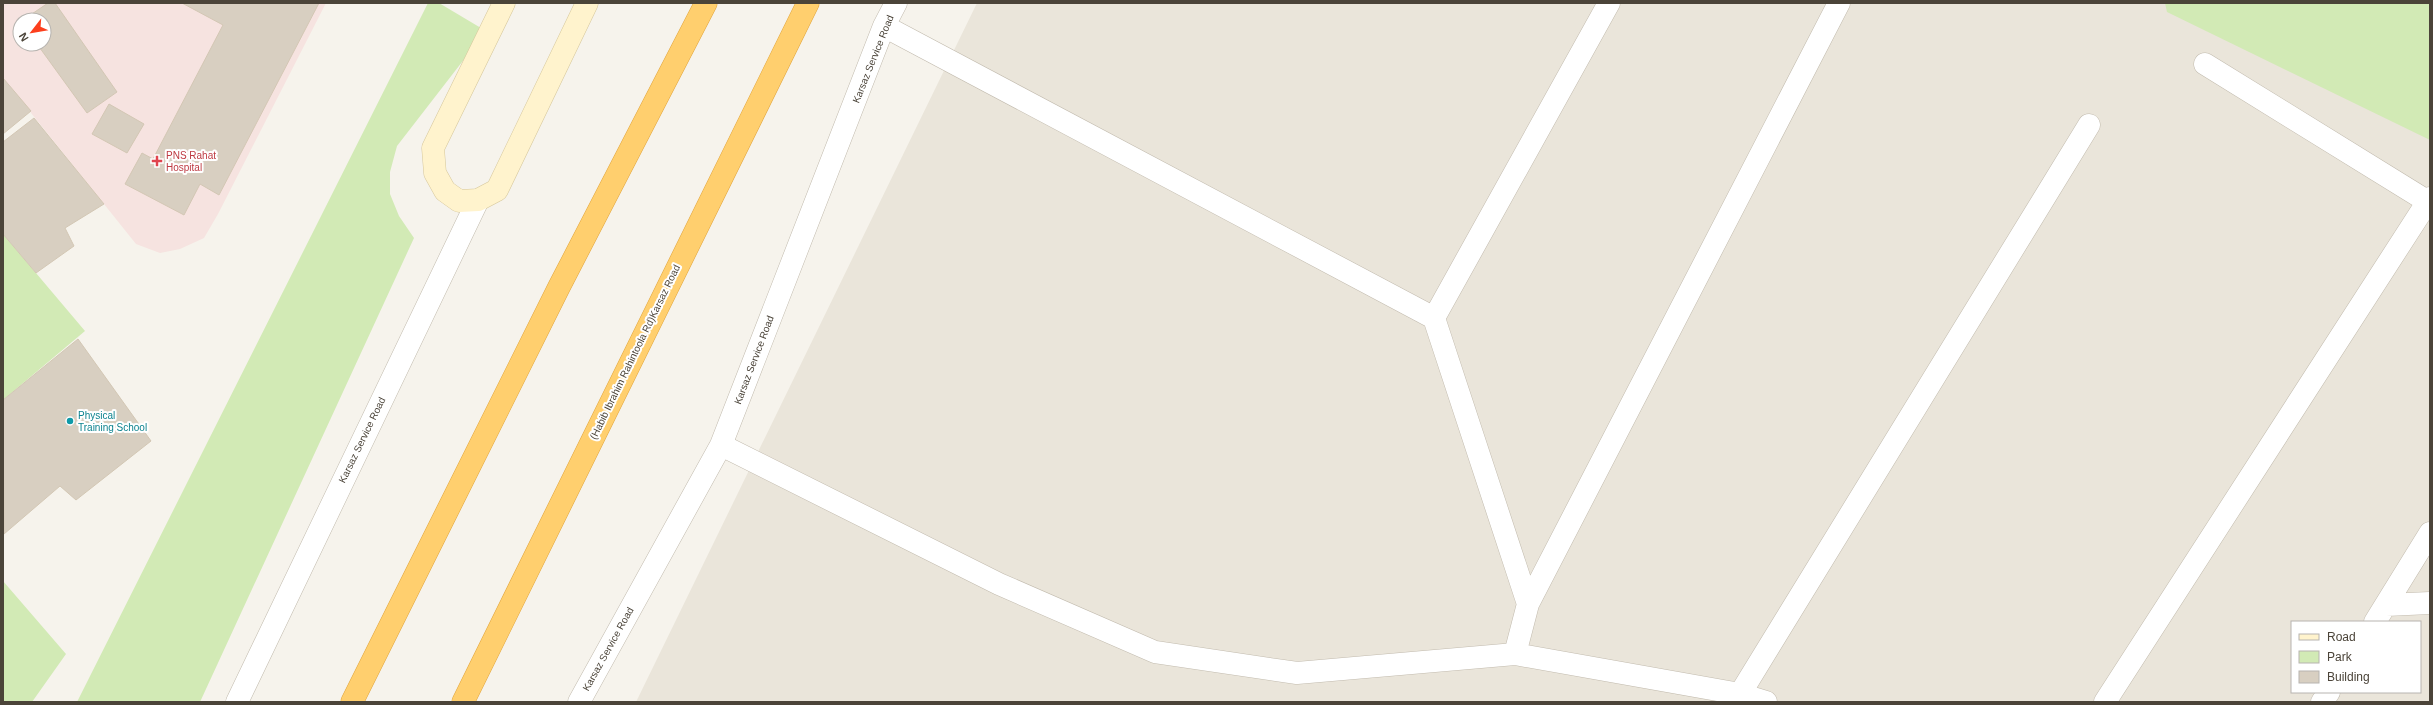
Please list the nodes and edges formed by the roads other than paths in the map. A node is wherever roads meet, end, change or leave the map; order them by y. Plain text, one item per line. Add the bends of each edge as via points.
1 (504, 3) edge
2 (587, 3) edge
3 (706, 3) edge
4 (808, 3) edge
5 (896, 3) edge
6 (1610, 3) edge
7 (1839, 3) edge
8 (884, 26) junction
9 (2205, 64) dead end
10 (2089, 125) dead end
11 (478, 200) junction
12 (2429, 201) edge
13 (1434, 318) junction
14 (721, 445) junction
15 (2430, 533) edge
16 (2430, 603) edge
17 (1528, 604) junction
18 (2380, 614) edge
19 (1515, 654) junction
20 (2328, 693) edge
21 (1740, 694) junction
22 (237, 702) edge
23 (352, 702) edge
24 (463, 702) edge
25 (579, 702) edge
26 (1766, 702) edge
27 (2105, 702) edge
28 (2322, 702) edge

1 - 11 street via 433,148 435,173 445,191 459,201
2 - 11 street via 497,190
3 - 23 highway via 559,287
4 - 24 highway, (Habib Ibrahim Rahintoola Rd)Karsaz Road
5 - 8 street, Karsaz Service Road
6 - 13 street
7 - 17 street
8 - 13 street
8 - 14 street, Karsaz Service Road
9 - 12 street
10 - 21 street
11 - 22 street, Karsaz Service Road
12 - 27 street
13 - 17 street
14 - 19 street via 999,584 1155,652 1297,673
14 - 25 street, Karsaz Service Road
15 - 18 street
16 - 18 street
17 - 19 street
19 - 21 street
20 - 28 street
21 - 26 street

